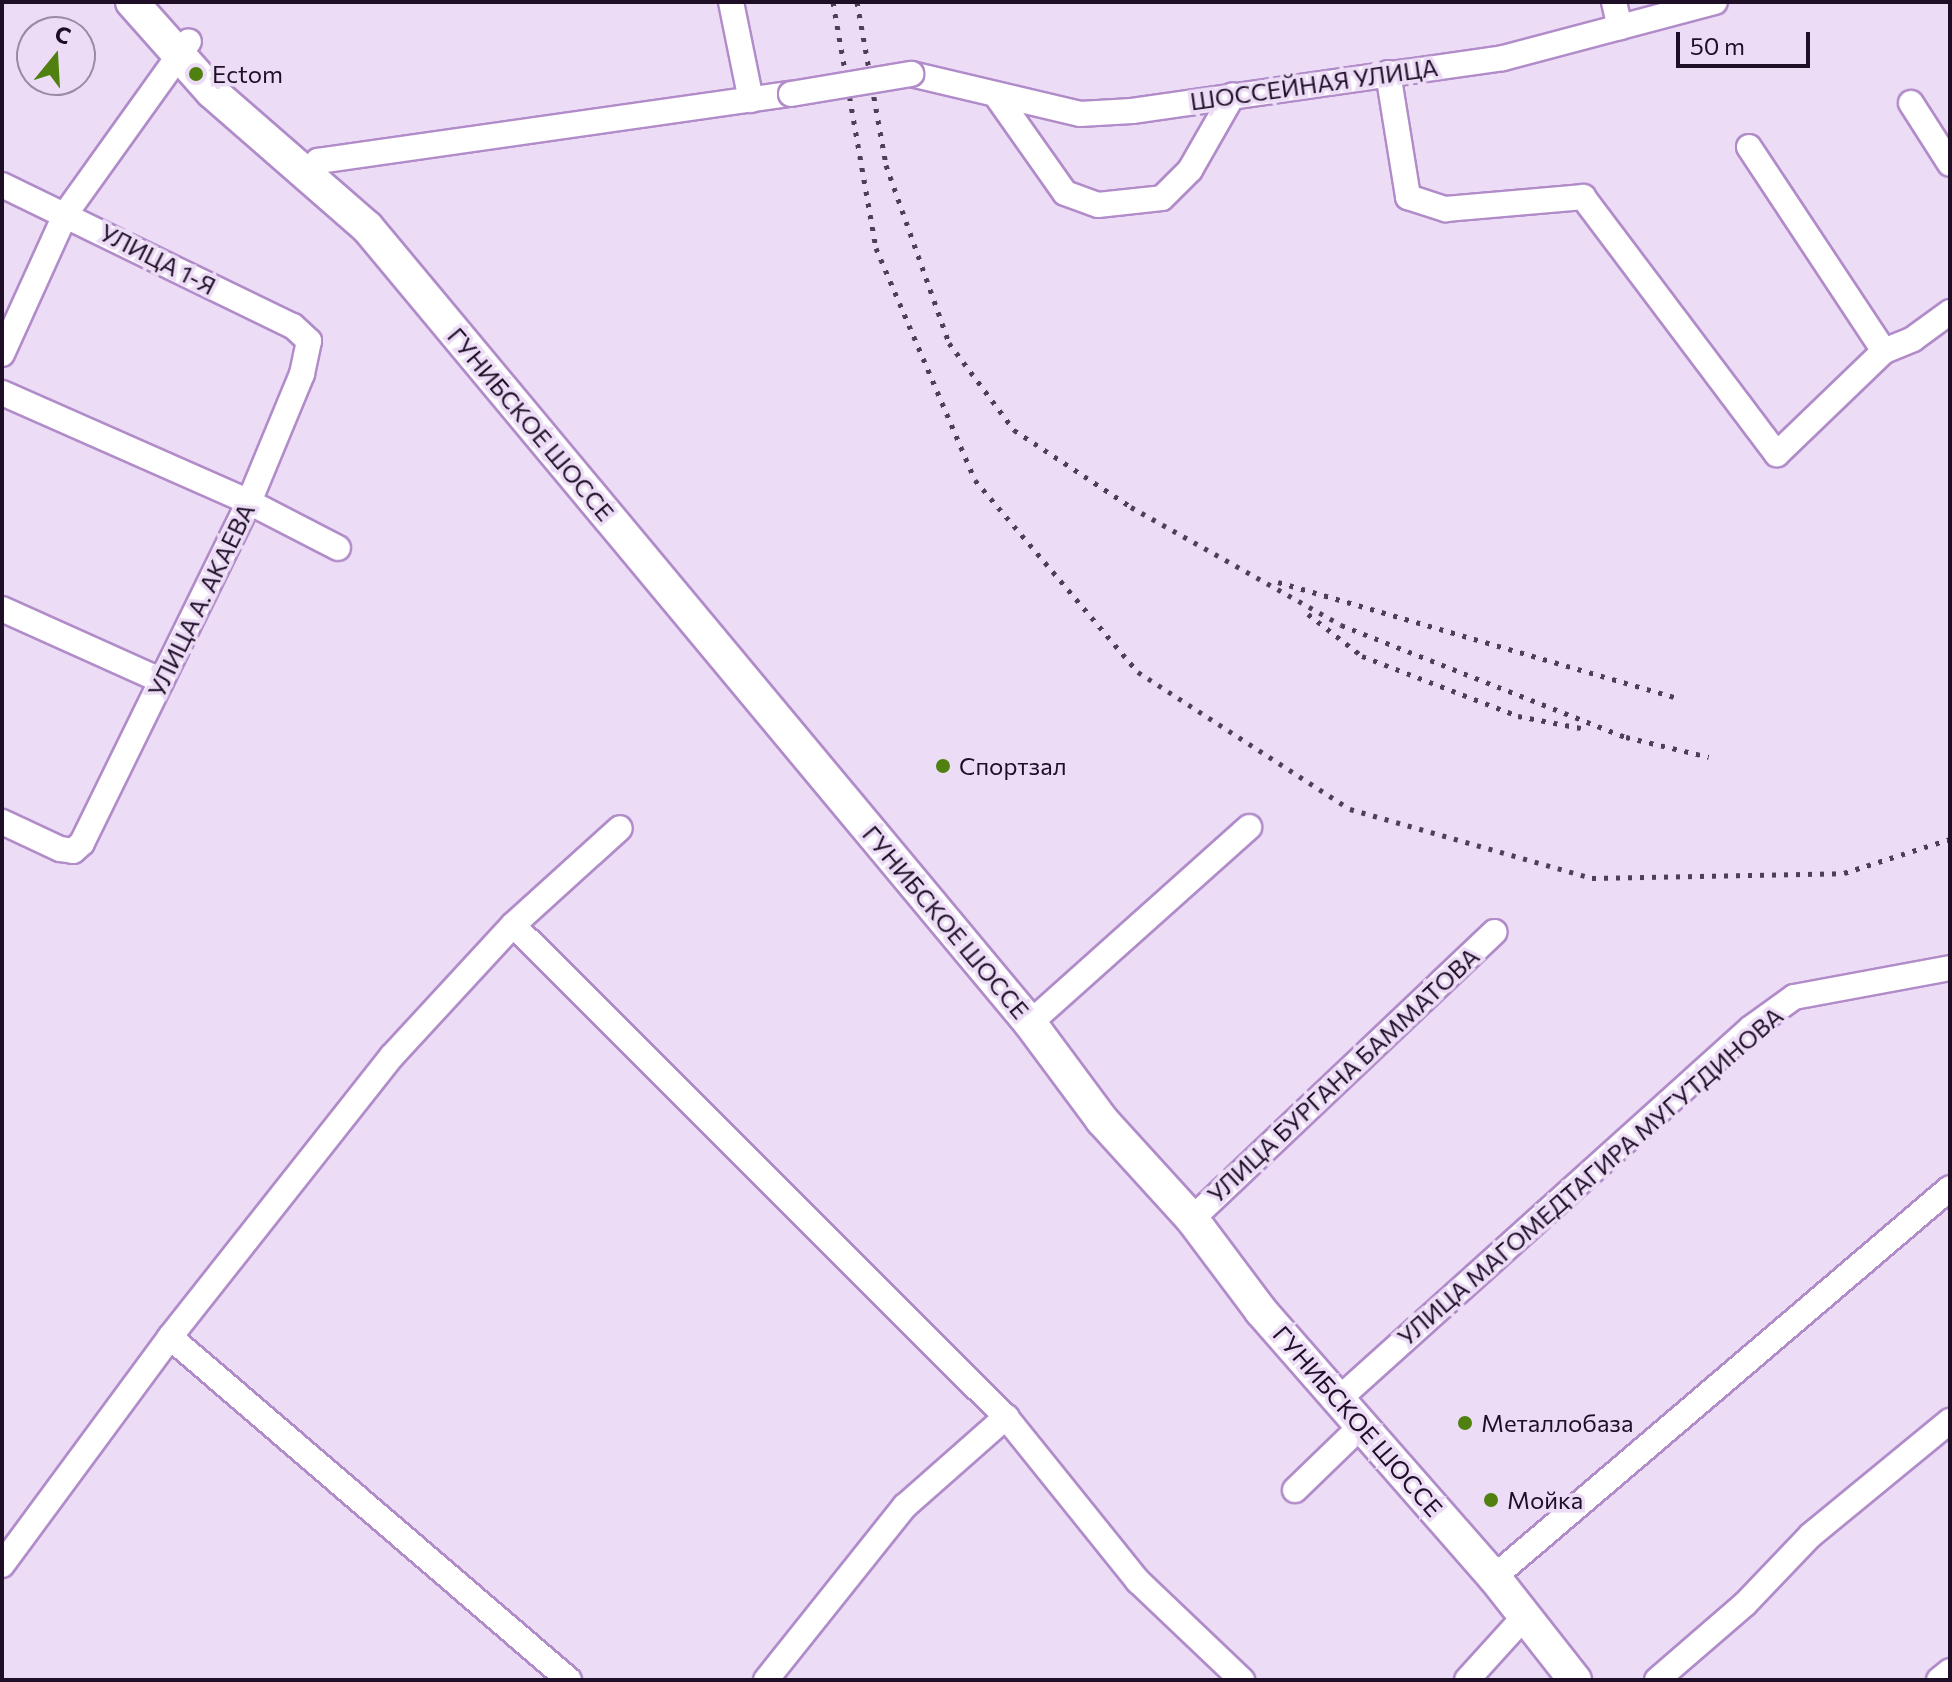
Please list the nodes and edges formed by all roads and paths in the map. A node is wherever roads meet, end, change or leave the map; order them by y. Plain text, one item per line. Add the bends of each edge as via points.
1 (132, 2) edge
2 (160, 2) edge
3 (731, 2) edge
4 (1614, 2) edge
5 (1715, 2) edge
6 (1620, 27) junction
7 (183, 48) junction
8 (1388, 73) junction
9 (1233, 95) junction
10 (998, 98) junction
11 (751, 100) junction
12 (1911, 103) dead end
13 (1749, 147) dead end
14 (1950, 164) edge
15 (311, 168) junction
16 (2, 185) edge
17 (66, 213) junction
18 (1950, 312) edge
19 (309, 341) joint
20 (1884, 351) junction
21 (2, 354) edge
22 (2, 393) edge
23 (249, 502) junction
24 (338, 548) dead end
25 (2, 609) edge
26 (162, 681) junction
27 (2, 822) edge
28 (1249, 827) dead end
29 (620, 828) dead end
30 (513, 925) junction
31 (1494, 932) dead end
32 (1950, 968) edge
33 (1030, 1023) junction
34 (1950, 1188) edge
35 (1192, 1219) junction
36 (170, 1337) junction
37 (1340, 1398) junction
38 (1006, 1417) junction
39 (1950, 1421) edge
40 (1363, 1424) junction
41 (1295, 1490) dead end
42 (2, 1565) edge
43 (1494, 1577) junction
44 (1525, 1616) junction
45 (1950, 1671) edge
46 (569, 1680) edge
47 (766, 1680) edge
48 (1242, 1680) edge
49 (1467, 1680) edge
50 (1575, 1680) edge
51 (1657, 1680) edge
52 (1939, 1680) edge

1 - 7 main road
2 - 7 main road
3 - 11 street
4 - 6 street
5 - 6 street, ШОССЕЙНАЯ УЛИЦА
6 - 8 street, ШОССЕЙНАЯ УЛИЦА via 1503,58
7 - 15 main road, ГУНИБСКОЕ ШОССЕ
7 - 17 street
8 - 9 street, ШОССЕЙНАЯ УЛИЦА
8 - 20 street via 1408,197 1446,209 1583,197 1777,454
9 - 10 street, ШОССЕЙНАЯ УЛИЦА via 1080,114
9 - 10 street via 1190,170 1162,198 1098,205 1065,193
10 - 11 street, ШОССЕЙНАЯ УЛИЦА, bridge via 911,74
11 - 15 street
12 - 14 street
13 - 20 street
15 - 33 main road, ГУНИБСКОЕ ШОССЕ via 367,227
16 - 17 street, УЛИЦА 1-Я
17 - 19 street, УЛИЦА 1-Я via 293,326
17 - 21 street
18 - 20 street via 1913,339
19 - 23 street, УЛИЦА А. АКАЕВА via 302,374
22 - 23 street
23 - 24 street
23 - 26 street, УЛИЦА А. АКАЕВА
25 - 26 street
26 - 27 street, УЛИЦА А. АКАЕВА via 73,851
28 - 33 street
29 - 30 street
30 - 36 street via 392,1056
30 - 38 street
31 - 35 street, УЛИЦА БУРГАНА БАММАТОВА
32 - 37 street, УЛИЦА МАГОМЕДТАГИРА МУГУТДИНОВА via 1794,997 1751,1028
33 - 35 main road, ГУНИБСКОЕ ШОССЕ via 1102,1120
34 - 43 street
35 - 37 main road, ГУНИБСКОЕ ШОССЕ via 1261,1311
36 - 42 street
36 - 46 street
37 - 40 main road, ГУНИБСКОЕ ШОССЕ
38 - 47 street via 905,1506
38 - 48 street via 1138,1581
39 - 51 street via 1811,1535 1745,1604
40 - 41 street
40 - 43 main road, ГУНИБСКОЕ ШОССЕ
43 - 44 main road, ГУНИБСКОЕ ШОССЕ
44 - 49 street
44 - 50 main road, ГУНИБСКОЕ ШОССЕ
45 - 52 street

